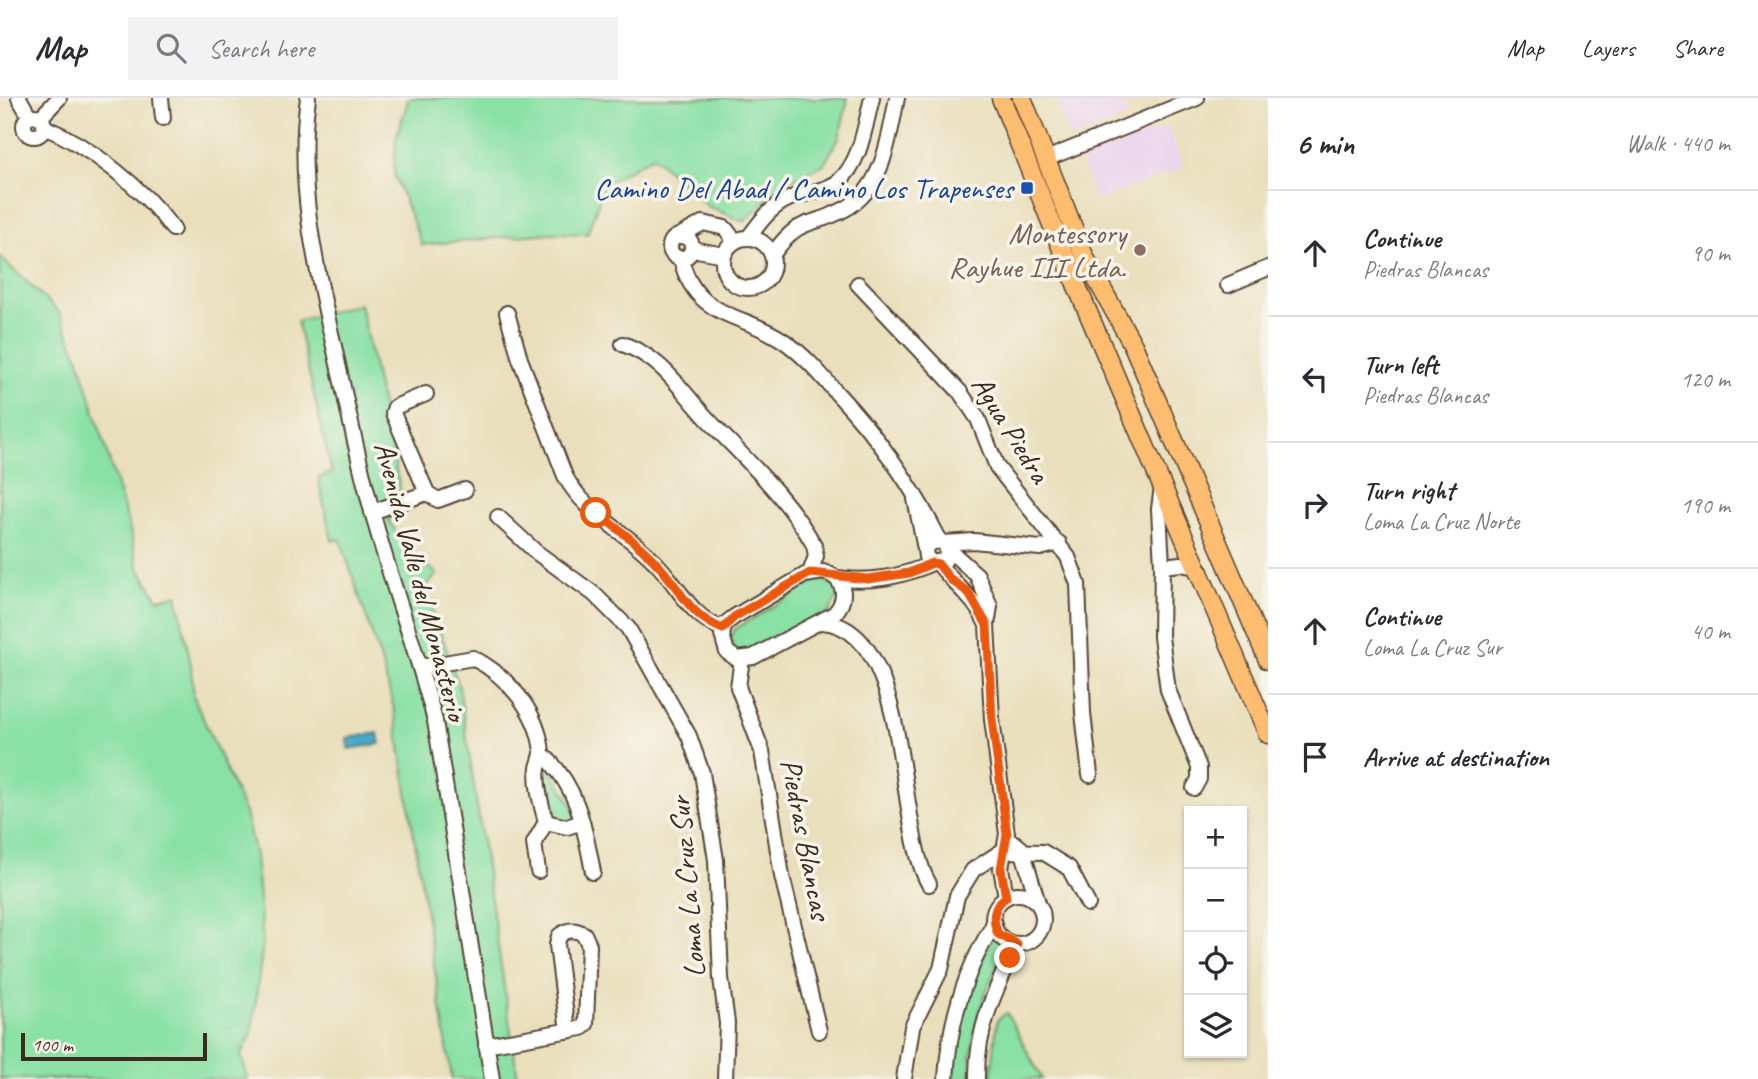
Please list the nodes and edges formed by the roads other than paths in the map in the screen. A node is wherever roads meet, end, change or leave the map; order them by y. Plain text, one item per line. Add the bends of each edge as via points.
1 (19, 98) edge
2 (58, 98) edge
3 (161, 98) edge
4 (308, 98) edge
5 (872, 98) edge
6 (897, 98) edge
7 (1001, 98) edge
8 (1022, 98) edge
9 (1197, 98) edge
10 (163, 118) dead end
11 (38, 121) junction
12 (1046, 159) junction
13 (173, 229) dead end
14 (679, 236) junction
15 (742, 239) junction
16 (692, 248) junction
17 (773, 254) junction
18 (724, 255) junction
19 (681, 259) junction
20 (1268, 268) edge
21 (858, 284) dead end
22 (1228, 285) dead end
23 (507, 313) dead end
24 (623, 344) dead end
25 (1149, 382) junction
26 (1122, 392) junction
27 (426, 394) dead end
28 (1162, 487) junction
29 (465, 490) dead end
30 (913, 491) junction
31 (427, 493) junction
32 (372, 512) junction
33 (498, 517) dead end
34 (1059, 542) junction
35 (944, 544) junction
36 (814, 545) junction
37 (930, 557) junction
38 (1162, 566) junction
39 (1196, 566) junction
40 (810, 573) junction
41 (835, 576) junction
42 (868, 579) junction
43 (842, 599) junction
44 (822, 622) junction
45 (987, 625) junction
46 (723, 629) junction
47 (853, 632) junction
48 (742, 659) junction
49 (1268, 660) edge
50 (421, 667) junction
51 (1268, 734) edge
52 (542, 755) junction
53 (1090, 775) dead end
54 (1194, 788) dead end
55 (546, 822) junction
56 (579, 823) junction
57 (1007, 834) junction
58 (1021, 849) junction
59 (1002, 851) junction
60 (538, 871) dead end
61 (593, 872) dead end
62 (929, 884) dead end
63 (1006, 897) junction
64 (1038, 903) junction
65 (1088, 904) dead end
66 (994, 924) junction
67 (1017, 944) junction
68 (568, 1031) junction
69 (819, 1031) dead end
70 (486, 1045) junction
71 (492, 1079) edge
72 (725, 1079) edge
73 (904, 1079) edge
74 (946, 1079) edge
75 (977, 1079) edge

1 - 11 street
2 - 11 street
3 - 10 street
4 - 32 street, Avenida Valle del Monasterio via 304,161 309,215 327,317
5 - 15 street via 862,142 839,182 781,202
6 - 17 street via 883,159 866,191 847,208 795,228
7 - 26 main road
8 - 12 main road
9 - 12 street
11 - 13 street via 128,182
12 - 25 main road via 1085,258 1121,320
14 - 15 street via 703,223 725,228
14 - 16 street via 688,238
14 - 19 street via 671,241 670,249
15 - 17 street via 762,241
15 - 18 street
16 - 18 street
16 - 19 street
17 - 18 street via 769,278 752,289 729,280
19 - 30 street via 694,288 710,307 771,333 813,366 877,437
20 - 22 street
21 - 34 street, Agua Piedra via 960,393 978,419 997,467
23 - 46 street via 520,359 575,494 652,558 697,616
24 - 36 street via 664,367 774,487
25 - 26 main road via 1139,391
25 - 49 main road
26 - 28 main road
27 - 31 street via 393,412
28 - 38 street
28 - 39 main road
29 - 31 street via 438,500
30 - 35 street
30 - 37 street
31 - 32 street
32 - 50 street, Avenida Valle del Monasterio
33 - 72 street, Loma La Cruz Sur via 536,552 594,594 628,628 689,736 702,773 716,860 727,1023
34 - 35 street via 1041,548 974,541
34 - 53 street, Agua Piedra via 1077,584
35 - 37 street via 929,543
35 - 37 street via 945,560
35 - 45 street via 983,584 990,606
36 - 40 street via 816,556
36 - 41 street
37 - 42 street
37 - 45 street via 968,592
38 - 39 street
38 - 54 street via 1161,637 1168,690 1199,767
39 - 51 main road
40 - 41 street
40 - 46 street via 734,617
41 - 42 street
41 - 43 street
42 - 43 street
43 - 44 street
43 - 47 street
44 - 47 street
44 - 48 street
45 - 57 street via 992,719
46 - 48 street via 727,652
47 - 62 street via 889,703 920,865
48 - 69 street, Piedras Blancas via 738,687 762,751 782,876
50 - 52 street via 473,658 506,680 529,714
50 - 70 street, Avenida Valle del Monasterio via 435,721
52 - 55 street via 537,770
52 - 56 street via 554,765 578,806
55 - 56 street via 567,827
55 - 60 street via 534,843
56 - 61 street via 585,830
57 - 58 street
57 - 59 street
58 - 59 street
58 - 64 street
58 - 65 street via 1060,860
59 - 63 street
59 - 73 street via 973,870 957,896 941,969 912,1027
63 - 64 street via 1026,895
63 - 66 street via 996,907
64 - 67 street via 1043,916 1041,930 1031,940
66 - 67 street via 1004,939
66 - 74 street via 957,1002
67 - 75 street via 988,1005
68 - 68 street via 557,945 559,936 575,930 584,934 589,945 586,1024
68 - 70 street
70 - 71 street, Avenida Valle del Monasterio

